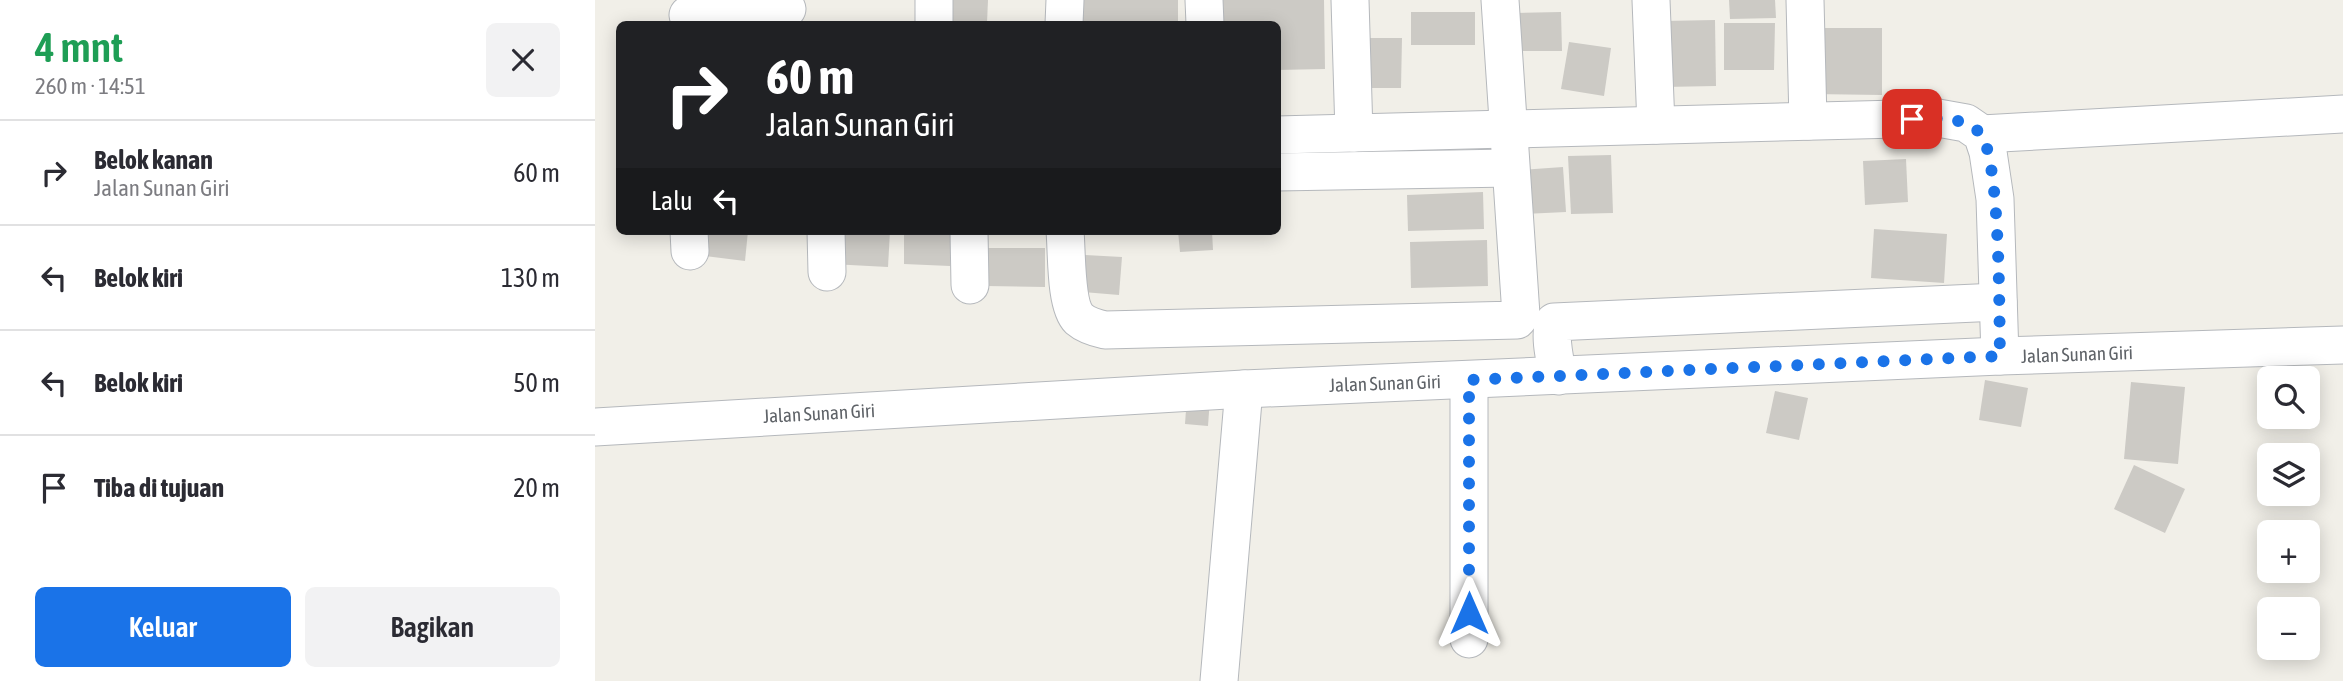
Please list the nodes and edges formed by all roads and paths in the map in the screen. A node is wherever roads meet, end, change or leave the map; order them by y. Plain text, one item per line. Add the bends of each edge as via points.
1 (934, 0) edge
2 (1065, 0) edge
3 (1204, 0) edge
4 (1350, 0) edge
5 (1500, 0) edge
6 (1651, 0) edge
7 (1805, 0) edge
8 (787, 11) edge
9 (688, 15) dead end
10 (934, 21) edge
11 (1064, 21) edge
12 (1205, 21) edge
13 (2343, 114) edge
14 (1808, 121) junction
15 (1656, 125) junction
16 (1507, 129) junction
17 (1354, 133) junction
18 (1982, 134) junction
19 (1281, 135) edge
20 (1510, 168) junction
21 (1281, 172) edge
22 (826, 235) edge
23 (969, 235) edge
24 (1065, 235) edge
25 (827, 272) dead end
26 (970, 285) dead end
27 (1999, 302) junction
28 (2343, 345) edge
29 (2000, 356) junction
30 (1558, 376) junction
31 (1469, 380) junction
32 (1244, 389) junction
33 (595, 427) edge
34 (1469, 639) dead end
35 (1219, 681) edge

1 - 10 street
2 - 11 street
3 - 12 street
4 - 17 street
5 - 16 street
6 - 15 street
7 - 14 street
8 - 9 street
13 - 18 street
14 - 15 street
14 - 18 street via 1938,118 1966,123
15 - 16 street
16 - 17 street
16 - 20 street
17 - 19 street
18 - 27 street via 1995,200
20 - 21 street
20 - 24 street via 1521,315 1517,320 1105,330 1079,318 1071,304
22 - 25 street
23 - 26 street
27 - 29 street
27 - 30 street via 1554,322
28 - 29 street, Jalan Sunan Giri
29 - 30 street, Jalan Sunan Giri
30 - 31 street, Jalan Sunan Giri
31 - 32 street, Jalan Sunan Giri
31 - 34 street
32 - 33 street, Jalan Sunan Giri
32 - 35 street

